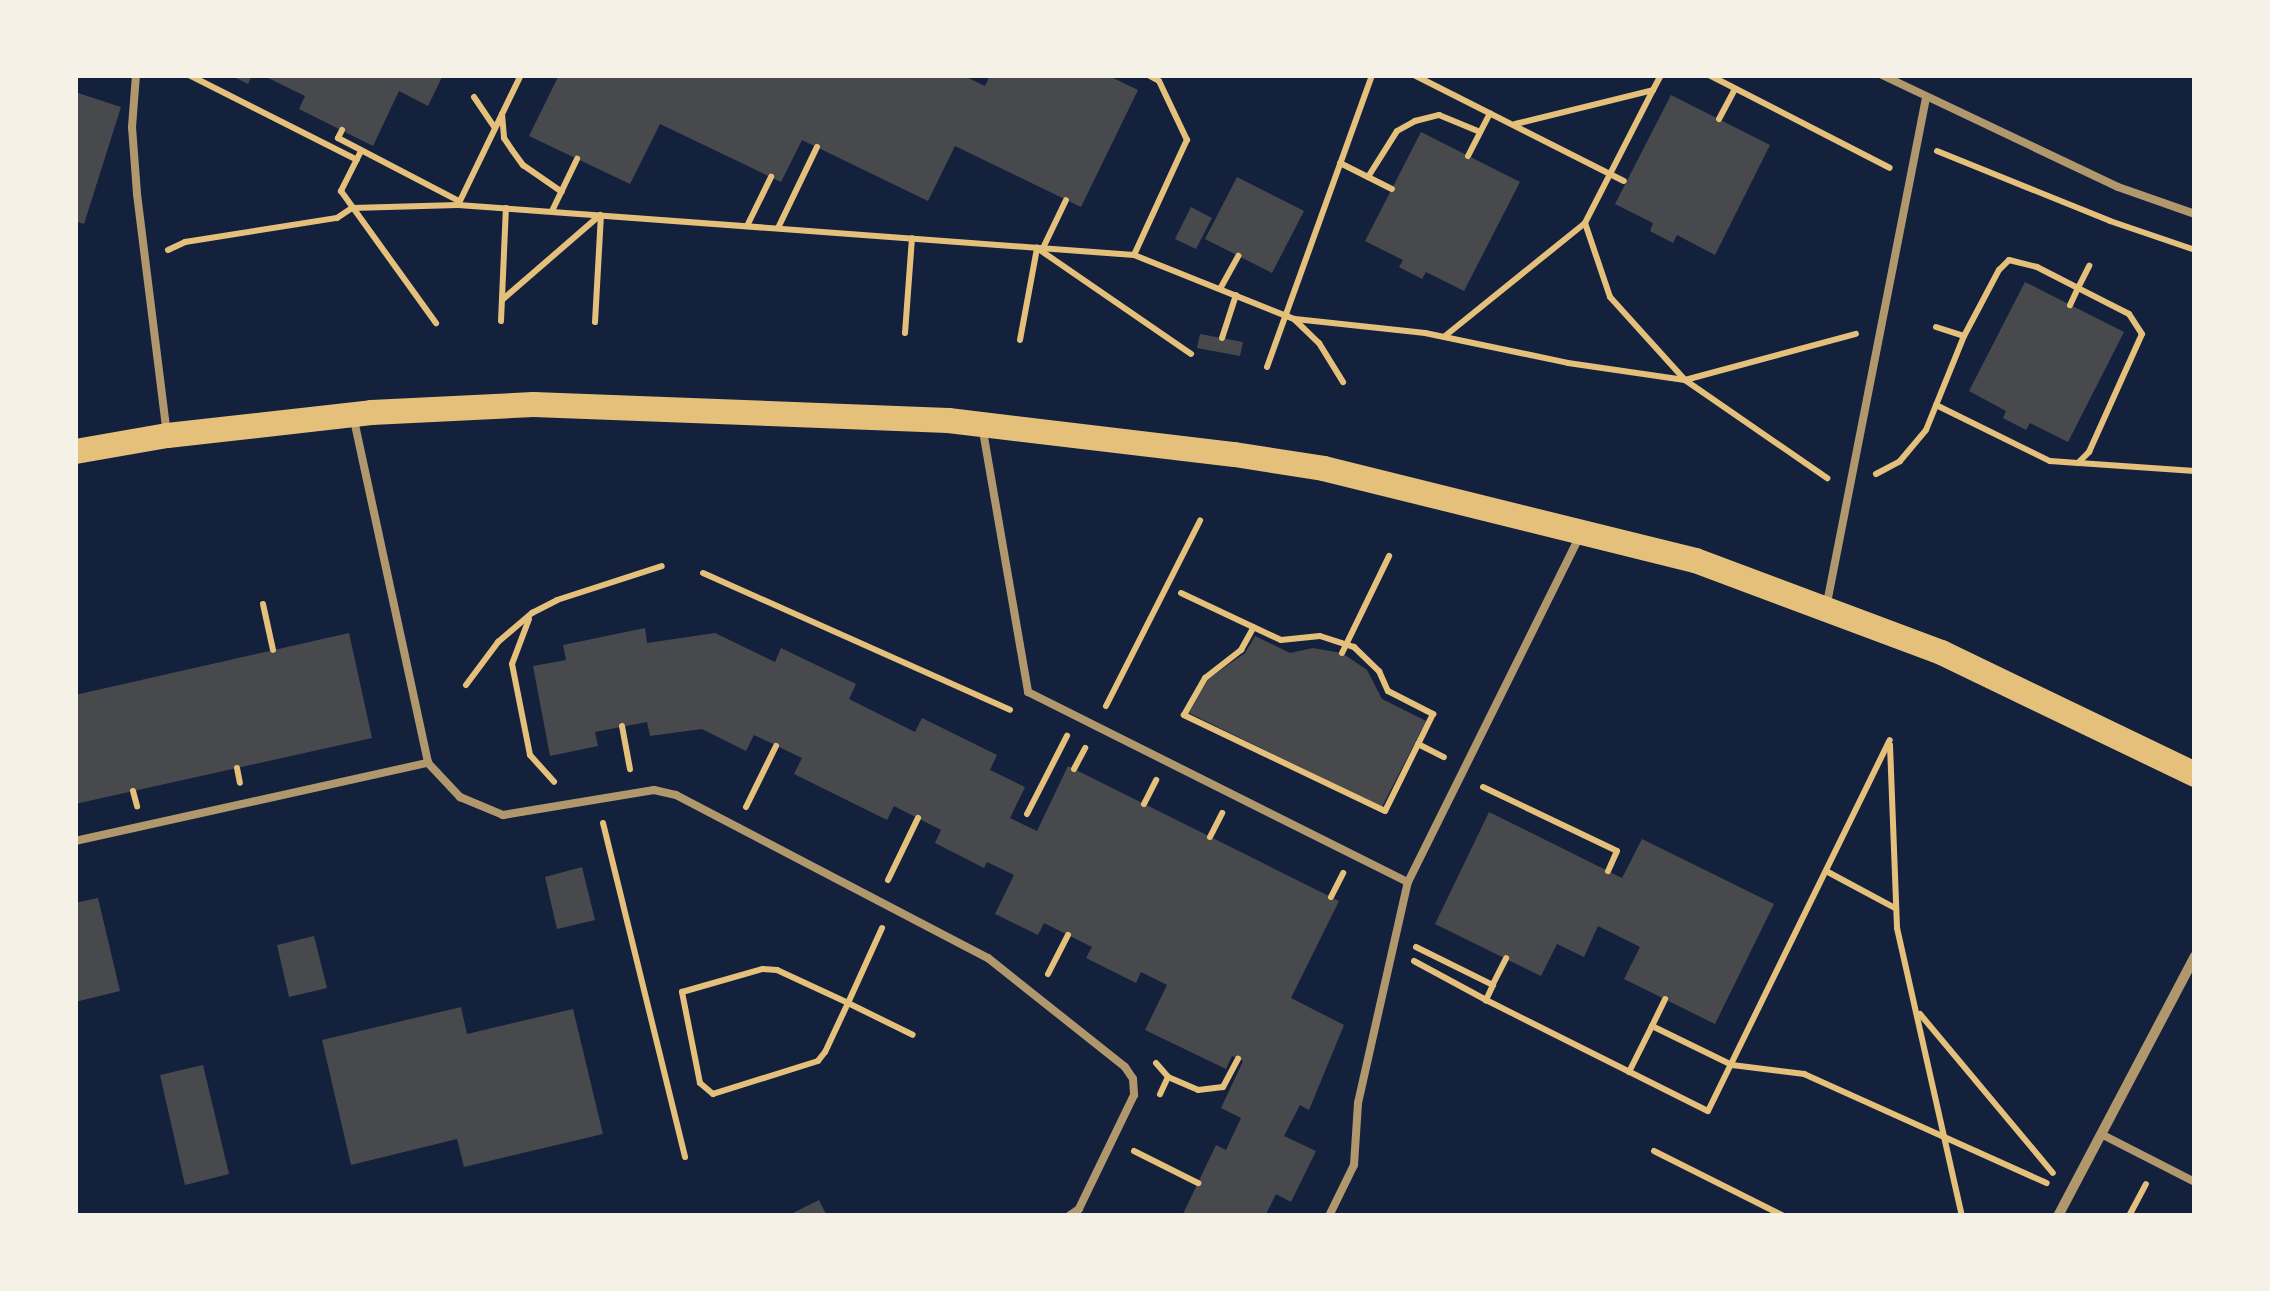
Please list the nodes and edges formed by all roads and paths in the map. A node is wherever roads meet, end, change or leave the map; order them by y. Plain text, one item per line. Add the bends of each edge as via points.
1 (136, 75) edge
2 (189, 75) edge
3 (520, 75) edge
4 (1148, 75) edge
5 (1372, 75) edge
6 (1414, 75) edge
7 (1661, 75) edge
8 (1708, 75) edge
9 (1882, 75) edge
10 (1158, 77) edge
11 (1734, 89) junction
12 (1653, 90) junction
13 (474, 97) dead end
14 (1926, 98) junction
15 (502, 113) junction
16 (1490, 113) junction
17 (1718, 119) dead end
18 (1512, 125) junction
19 (495, 128) junction
20 (342, 130) dead end
21 (1480, 132) junction
22 (1918, 143) junction
23 (817, 147) dead end
24 (361, 150) junction
25 (1468, 156) dead end
26 (578, 159) dead end
27 (357, 160) junction
28 (1340, 163) junction
29 (1886, 166) dead end
30 (1610, 174) junction
31 (771, 177) dead end
32 (1368, 177) junction
33 (1624, 181) dead end
34 (1392, 189) dead end
35 (562, 192) junction
36 (1066, 200) dead end
37 (459, 203) junction
38 (352, 208) junction
39 (506, 208) junction
40 (552, 211) junction
41 (601, 214) junction
42 (2195, 214) edge
43 (1585, 222) junction
44 (747, 226) junction
45 (778, 228) junction
46 (912, 238) junction
47 (1040, 248) junction
48 (2195, 250) edge
49 (1134, 255) junction
50 (1238, 256) dead end
51 (145, 263) junction
52 (2090, 266) dead end
53 (2078, 288) junction
54 (1220, 290) junction
55 (1236, 296) junction
56 (502, 300) junction
57 (2070, 305) dead end
58 (1290, 317) junction
59 (501, 321) dead end
60 (596, 322) dead end
61 (436, 323) dead end
62 (1881, 327) junction
63 (1936, 327) dead end
64 (905, 333) dead end
65 (1964, 336) junction
66 (1444, 337) junction
67 (1222, 338) dead end
68 (1020, 340) dead end
69 (1191, 354) dead end
70 (1267, 367) dead end
71 (1685, 380) junction
72 (1344, 382) dead end
73 (1936, 406) junction
74 (352, 414) junction
75 (982, 423) junction
76 (167, 435) junction
77 (75, 451) edge
78 (2078, 463) junction
79 (2195, 471) edge
80 (1851, 480) junction
81 (1848, 492) junction
82 (1200, 521) dead end
83 (1582, 530) junction
84 (1389, 556) dead end
85 (662, 566) dead end
86 (702, 573) dead end
87 (1181, 593) dead end
88 (263, 604) dead end
89 (1826, 607) junction
90 (532, 613) junction
91 (1254, 627) junction
92 (1346, 644) junction
93 (274, 650) dead end
94 (1342, 652) dead end
95 (466, 685) dead end
96 (1028, 692) junction
97 (1076, 717) junction
98 (622, 726) dead end
99 (1095, 726) junction
100 (776, 746) dead end
101 (1084, 750) dead end
102 (428, 763) junction
103 (1074, 769) dead end
104 (2195, 774) edge
105 (631, 776) dead end
106 (1473, 782) dead end
107 (1154, 784) dead end
108 (564, 790) dead end
109 (597, 801) junction
110 (1144, 804) dead end
111 (744, 812) dead end
112 (1028, 814) dead end
113 (1220, 817) dead end
114 (918, 818) dead end
115 (1210, 837) dead end
116 (75, 842) edge
117 (1608, 871) dead end
118 (1826, 871) junction
119 (1408, 882) junction
120 (886, 884) dead end
121 (891, 908) junction
122 (1896, 908) junction
123 (1068, 935) dead end
124 (2195, 956) edge
125 (1506, 958) dead end
126 (1046, 978) dead end
127 (1493, 985) junction
128 (1486, 1000) junction
129 (1665, 1000) dead end
130 (848, 1003) junction
131 (1918, 1011) junction
132 (1652, 1026) junction
133 (912, 1035) dead end
134 (1238, 1059) dead end
135 (1732, 1064) junction
136 (1629, 1072) junction
137 (1168, 1077) dead end
138 (2101, 1134) junction
139 (1945, 1138) junction
140 (1133, 1150) dead end
141 (1654, 1151) dead end
142 (685, 1157) dead end
143 (2195, 1182) edge
144 (1198, 1183) dead end
145 (2147, 1183) dead end
146 (2070, 1194) junction
147 (1068, 1216) edge
148 (1329, 1216) edge
149 (1784, 1216) edge
150 (1962, 1216) edge
151 (2058, 1216) edge
152 (2129, 1216) edge

1 - 51 lane via 132,127
2 - 27 path
3 - 15 path
4 - 10 path
5 - 28 path
6 - 16 path
7 - 12 path
8 - 11 path
9 - 14 lane
10 - 49 path via 1187,140
11 - 17 path
11 - 29 path
12 - 18 path
12 - 30 path
13 - 19 path
14 - 22 lane
14 - 42 lane via 2118,187
15 - 19 path
15 - 35 path via 512,150
16 - 18 path
16 - 21 path
18 - 30 path
19 - 37 path
20 - 24 path via 338,138
21 - 25 path
21 - 32 path via 1439,115 1416,121 1397,130
22 - 48 path
22 - 62 lane
23 - 45 path
24 - 27 path
24 - 37 path
26 - 35 path
27 - 38 path via 341,191
28 - 32 path
28 - 58 path
30 - 33 path
30 - 43 path
31 - 44 path
32 - 34 path
35 - 40 path
36 - 47 path
37 - 38 path
37 - 39 path
38 - 51 path via 313,224 185,242
38 - 61 path
39 - 40 path
39 - 56 path
40 - 41 path
41 - 44 path
41 - 56 path
41 - 60 path
43 - 66 path
43 - 71 path via 1610,297
44 - 45 path
45 - 46 path
46 - 47 path
46 - 64 path
47 - 49 path
47 - 68 path
47 - 69 path
49 - 54 path
50 - 54 path
51 - 76 lane
52 - 53 path
53 - 57 path
53 - 65 path via 2009,260
53 - 78 path via 2129,314 2142,334
54 - 55 path
55 - 58 path
55 - 67 path
56 - 59 path
58 - 66 path
58 - 70 path
58 - 72 path via 1319,344
62 - 71 path
62 - 80 lane
63 - 65 path
65 - 73 path
66 - 71 path
71 - 81 path
73 - 78 path via 2050,461
73 - 80 path via 1900,461
74 - 75 main road via 533,404
74 - 76 main road
74 - 102 lane
75 - 83 main road via 1322,468
75 - 96 lane
76 - 77 main road
78 - 79 path
80 - 81 lane
81 - 89 lane
82 - 99 path
83 - 89 main road via 1695,560
83 - 119 lane
84 - 92 path
85 - 90 path
86 - 96 path via 1008,712
87 - 91 path
88 - 93 path
89 - 104 main road via 1941,652
90 - 95 path via 498,642
90 - 108 path via 512,664 530,755
91 - 92 path via 1282,640 1320,636
91 - 92 path via 1241,650 1204,678 1184,714 1385,812 1433,714 1388,691 1373,664
92 - 94 path
96 - 97 lane
97 - 99 lane
97 - 112 path
98 - 105 path
99 - 119 lane
100 - 111 path
101 - 103 path
102 - 109 lane via 460,797 494,813 515,816
102 - 116 lane
106 - 117 path via 1618,851
107 - 110 path
109 - 121 lane via 654,790 676,796
109 - 142 path
113 - 115 path
114 - 120 path
118 - 122 path
118 - 122 path via 1890,740
118 - 135 path
119 - 148 lane via 1358,1103 1354,1165
121 - 130 path
121 - 147 lane via 988,958 1130,1074 1129,1106
122 - 131 path
123 - 126 path
124 - 138 street
125 - 127 path
127 - 128 path
127 - 128 path via 1411,945 1418,966
128 - 136 path
129 - 132 path
130 - 130 path via 811,1066 713,1094 700,1082 680,998 686,987 769,968
130 - 133 path
131 - 139 path
131 - 146 path
132 - 135 path
132 - 136 path
134 - 137 path via 1223,1087 1198,1090
135 - 136 path via 1708,1111
135 - 139 path via 1804,1074
138 - 143 lane
138 - 146 street
139 - 146 path
139 - 150 path
140 - 144 path
141 - 149 path
145 - 152 path
146 - 151 street

